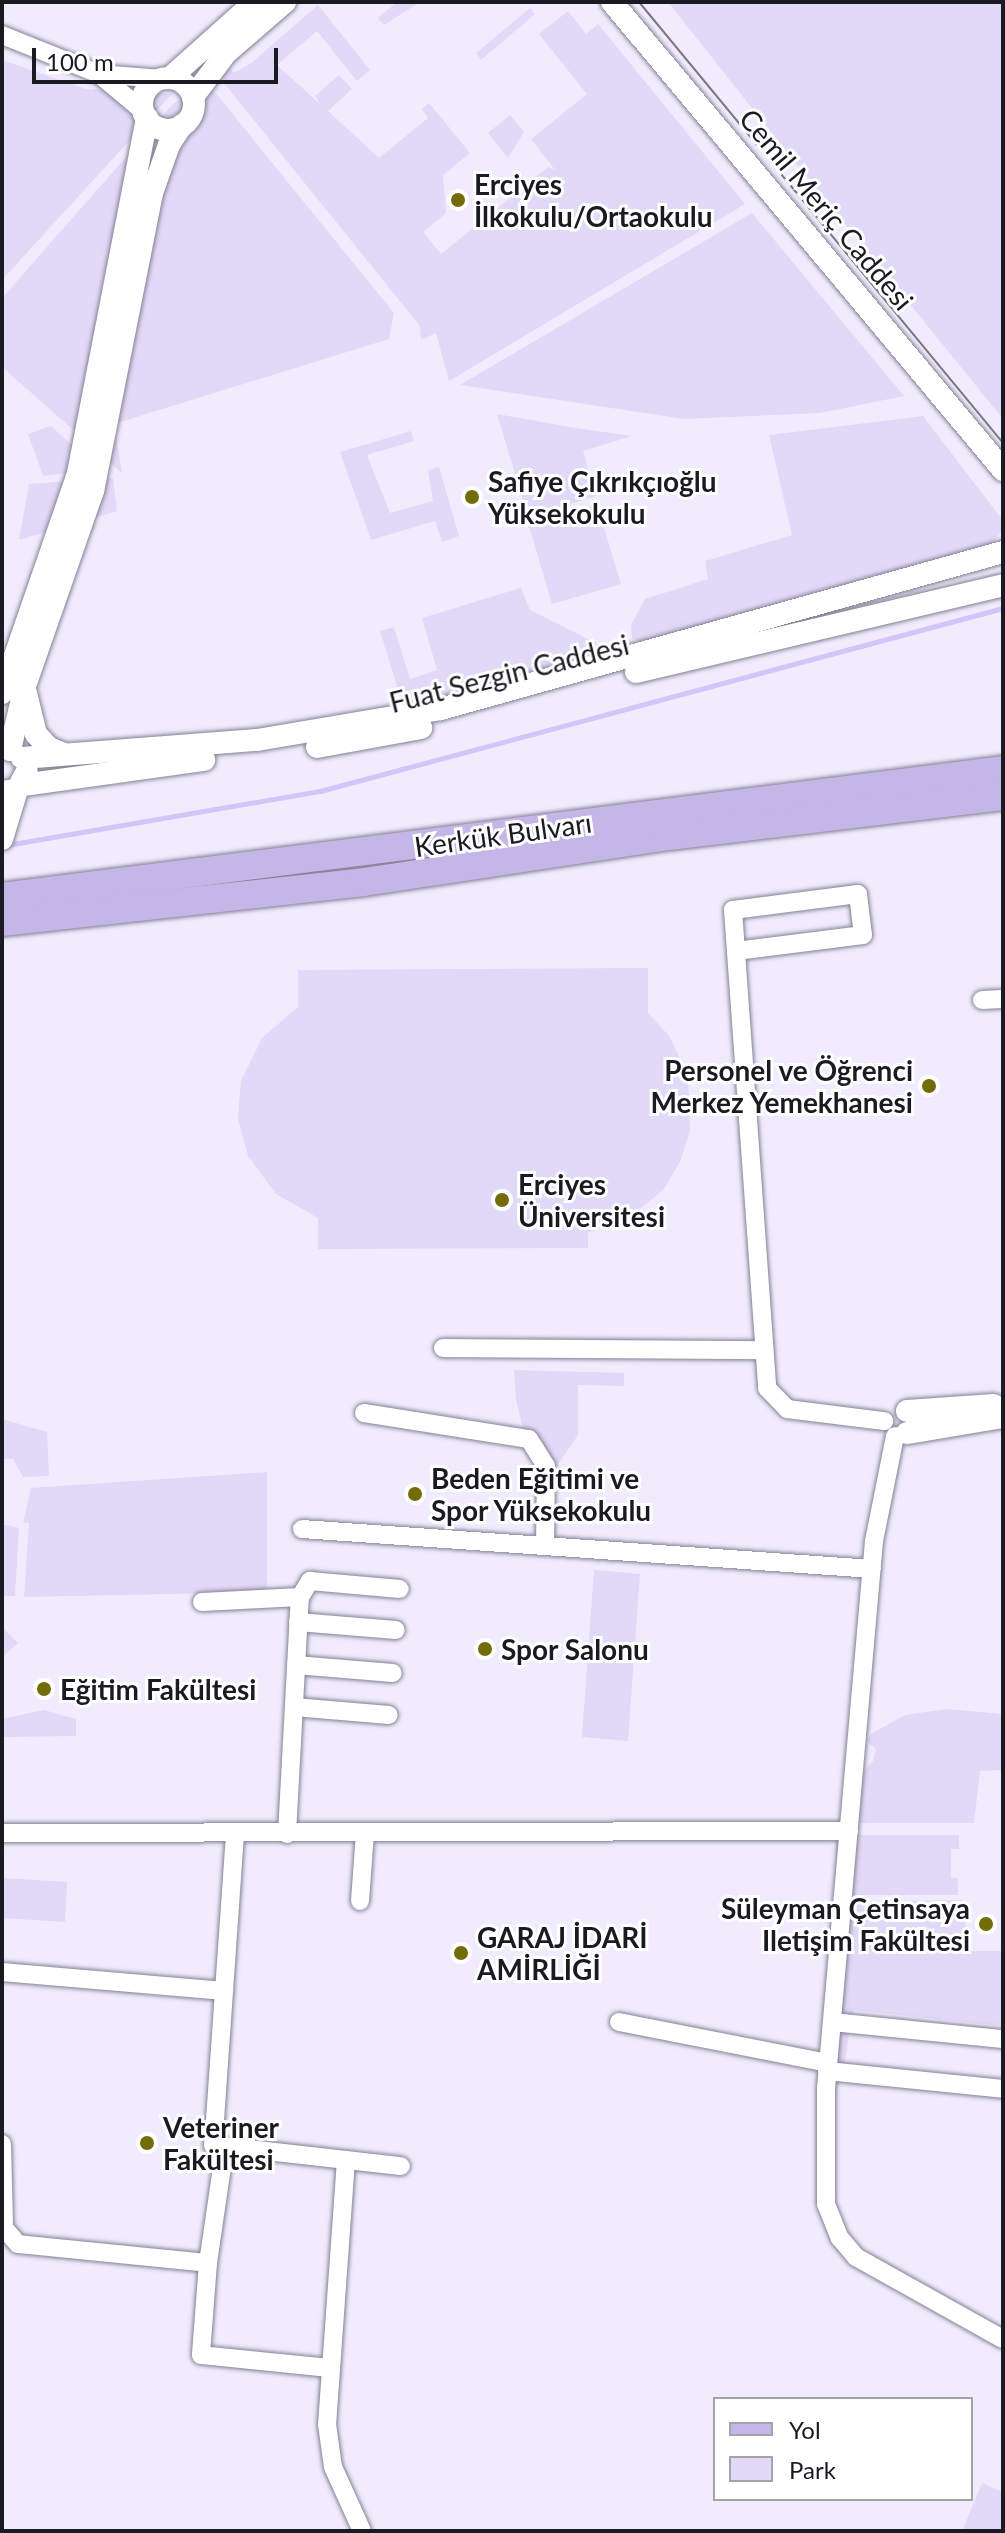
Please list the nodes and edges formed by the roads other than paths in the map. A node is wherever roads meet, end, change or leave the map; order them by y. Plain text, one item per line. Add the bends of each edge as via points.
1 (255, 2) edge
2 (285, 2) edge
3 (612, 2) edge
4 (2, 35) edge
5 (99, 74) junction
6 (166, 78) junction
7 (193, 97) junction
8 (145, 114) junction
9 (182, 125) junction
10 (1000, 467) edge
11 (1003, 552) edge
12 (1003, 585) edge
13 (25, 686) junction
14 (2, 693) edge
15 (17, 754) edge
16 (64, 754) junction
17 (1003, 770) edge
18 (14, 789) edge
19 (1003, 796) edge
20 (2, 839) edge
21 (2, 897) edge
22 (2, 922) edge
23 (736, 951) junction
24 (1003, 999) edge
25 (982, 1000) dead end
26 (443, 1348) dead end
27 (764, 1350) junction
28 (1003, 1404) edge
29 (364, 1413) dead end
30 (1003, 1417) edge
31 (898, 1425) junction
32 (302, 1529) dead end
33 (545, 1546) junction
34 (872, 1569) junction
35 (400, 1589) dead end
36 (300, 1597) junction
37 (202, 1602) dead end
38 (298, 1622) junction
39 (396, 1630) dead end
40 (296, 1665) junction
41 (393, 1673) dead end
42 (294, 1707) junction
43 (389, 1715) dead end
44 (849, 1831) junction
45 (2, 1833) edge
46 (365, 1833) junction
47 (235, 1834) junction
48 (287, 1834) junction
49 (360, 1901) dead end
50 (2, 1972) edge
51 (224, 1991) junction
52 (619, 2022) dead end
53 (832, 2022) junction
54 (1003, 2039) edge
55 (828, 2067) junction
56 (1003, 2089) edge
57 (2, 2144) edge
58 (225, 2146) junction
59 (346, 2160) junction
60 (401, 2166) dead end
61 (208, 2263) junction
62 (1003, 2339) edge
63 (330, 2368) junction
64 (362, 2531) edge

1 - 6 street
2 - 7 street via 226,53
3 - 10 street, Cemil Meriç Caddesi
4 - 5 street
5 - 6 street
5 - 8 street
6 - 7 street via 184,84
6 - 8 street via 148,87
7 - 9 street via 192,113
8 - 9 street via 167,129
8 - 14 street via 78,473
9 - 13 street via 164,157 145,224 93,491
11 - 16 street, Fuat Sezgin Caddesi via 441,709 257,740
12 - 18 street, Fuat Sezgin Caddesi via 752,641 390,735
13 - 15 street
13 - 16 street via 36,734
15 - 16 street, Fuat Sezgin Caddesi
15 - 18 street via 27,771
17 - 21 main road, Kerkük Bulvarı
18 - 20 street
19 - 22 main road, Kerkük Bulvarı via 714,829 364,882
23 - 23 street via 863,935 858,894 733,910
23 - 27 street
24 - 25 street
26 - 27 street
27 - 31 street via 767,1388 779,1404 797,1412
28 - 31 street
29 - 33 street via 529,1439 546,1466
30 - 31 street
31 - 34 street via 877,1513
32 - 33 street
33 - 34 street
34 - 44 street
35 - 36 street via 310,1581
36 - 37 street
36 - 38 street
38 - 39 street
38 - 40 street
40 - 41 street
40 - 42 street
42 - 43 street
42 - 48 street
44 - 46 street
44 - 53 street
45 - 47 street
46 - 48 street
46 - 49 street
47 - 48 street
47 - 51 street
50 - 51 street
51 - 58 street via 213,2145
52 - 55 street
53 - 54 street
53 - 55 street
55 - 56 street
55 - 62 street via 825,2191 840,2238 864,2263
57 - 61 street via 4,2228 18,2244
58 - 59 street
58 - 61 street
59 - 60 street
59 - 63 street
61 - 63 street via 201,2355
63 - 64 street via 330,2454

